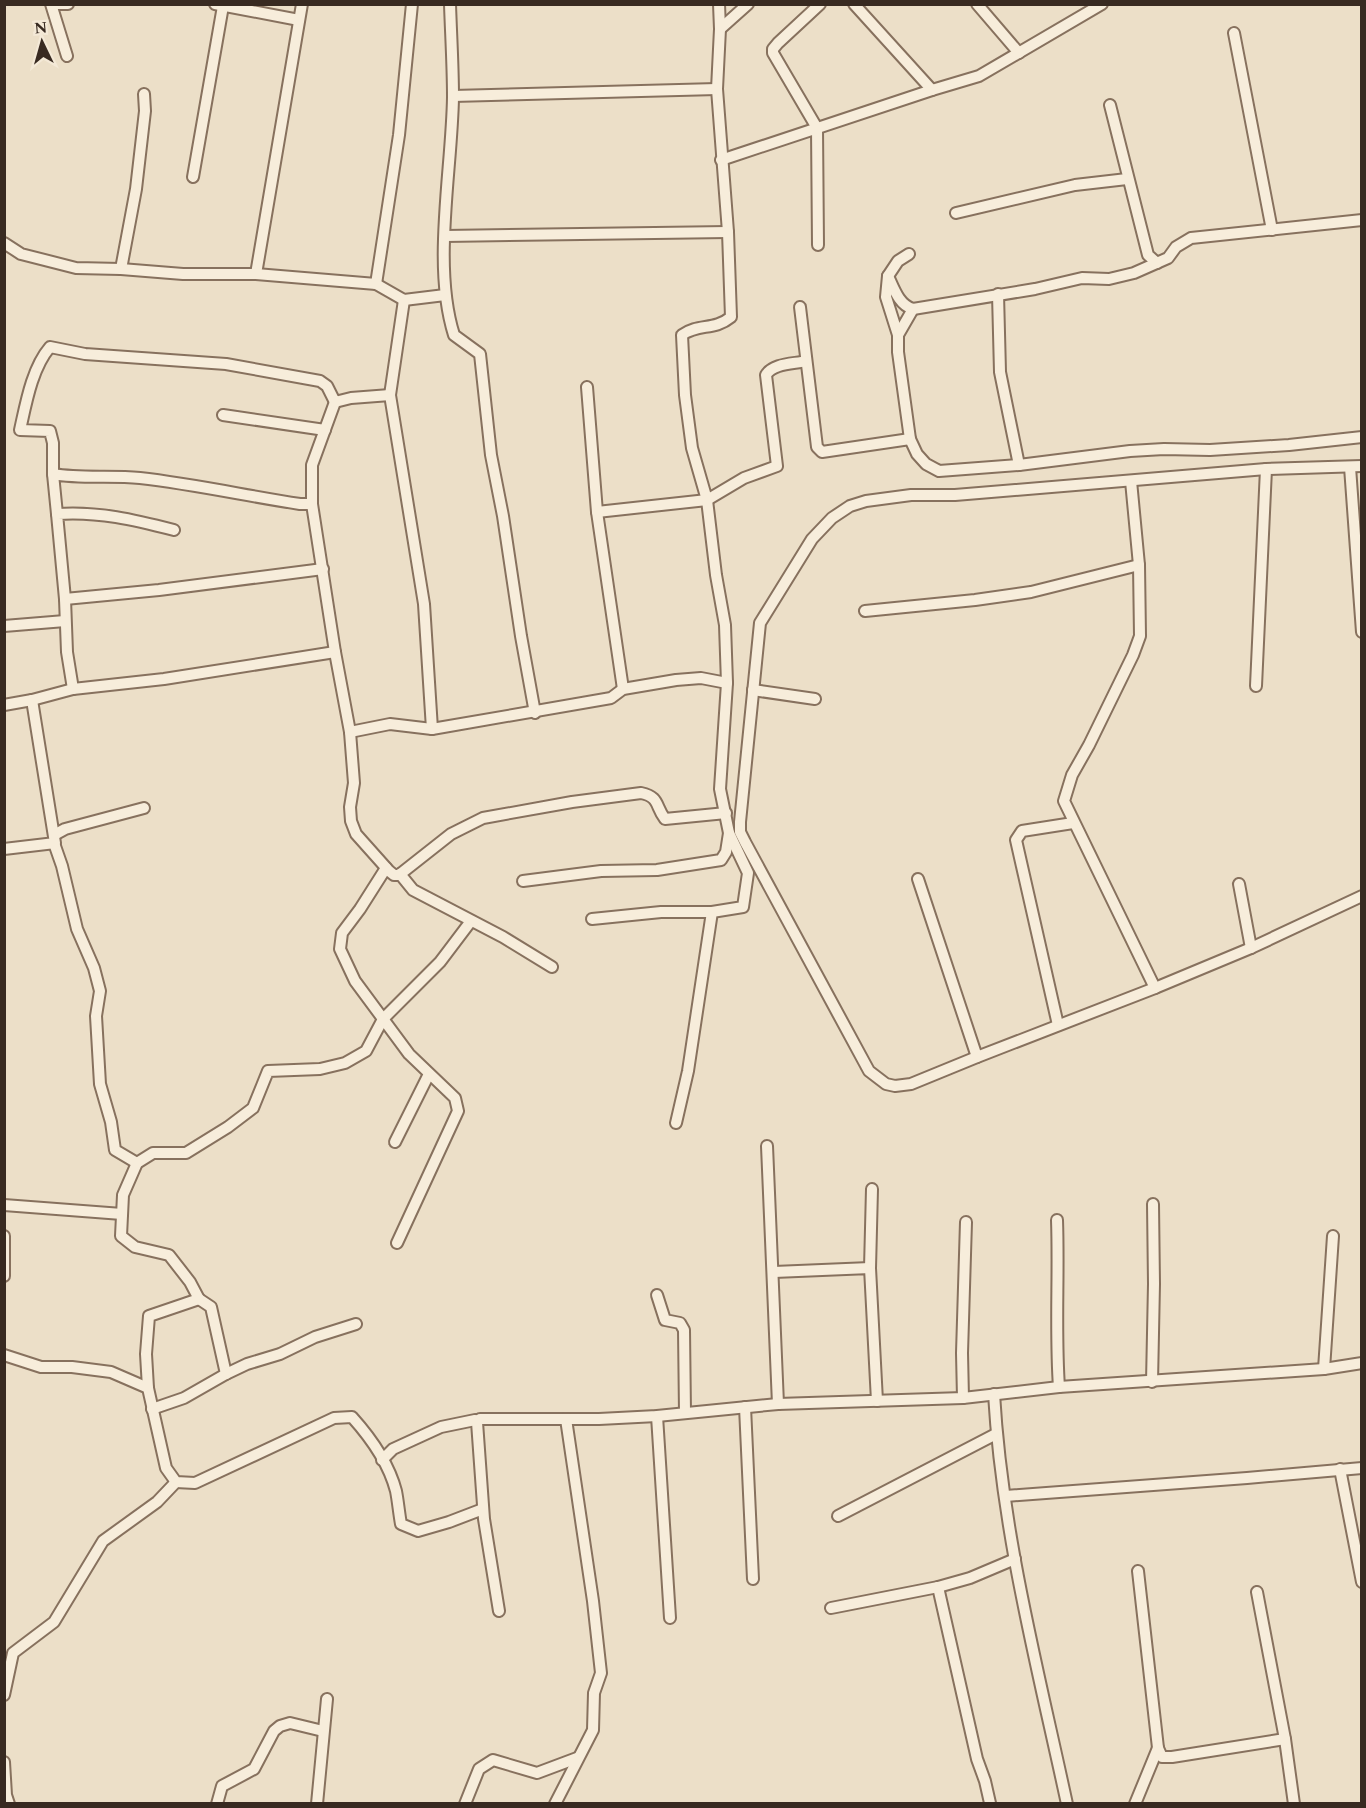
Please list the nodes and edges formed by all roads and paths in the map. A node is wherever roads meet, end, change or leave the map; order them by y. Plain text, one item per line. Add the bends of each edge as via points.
1 (51, 4) edge
2 (56, 4) edge
3 (68, 4) edge
4 (302, 4) edge
5 (412, 4) edge
6 (450, 4) edge
7 (719, 4) edge
8 (747, 4) edge
9 (820, 4) edge
10 (854, 4) edge
11 (977, 4) edge
12 (1102, 4) edge
13 (219, 5) edge
14 (299, 20) junction
15 (720, 29) junction
16 (1234, 33) dead end
17 (1019, 53) junction
18 (67, 56) dead end
19 (717, 89) junction
20 (932, 90) junction
21 (144, 94) dead end
22 (453, 96) junction
23 (1110, 105) dead end
24 (817, 128) junction
25 (721, 160) junction
26 (193, 177) dead end
27 (1127, 178) junction
28 (956, 213) dead end
29 (1362, 220) edge
30 (1272, 230) junction
31 (728, 232) junction
32 (445, 236) junction
33 (4, 243) edge
34 (818, 245) dead end
35 (909, 254) dead end
36 (1157, 263) junction
37 (121, 269) junction
38 (256, 274) junction
39 (888, 276) junction
40 (376, 284) junction
41 (998, 294) junction
42 (445, 295) junction
43 (404, 300) junction
44 (800, 307) dead end
45 (913, 309) junction
46 (898, 334) junction
47 (806, 361) junction
48 (587, 387) dead end
49 (390, 395) junction
50 (335, 402) junction
51 (223, 415) dead end
52 (325, 430) junction
53 (1362, 437) edge
54 (909, 439) junction
55 (1019, 465) junction
56 (1356, 466) edge
57 (1266, 470) junction
58 (53, 474) junction
59 (1131, 481) junction
60 (706, 500) junction
61 (312, 504) junction
62 (597, 512) junction
63 (57, 514) junction
64 (174, 530) dead end
65 (1139, 565) junction
66 (323, 569) junction
67 (65, 599) junction
68 (865, 610) dead end
69 (65, 621) junction
70 (4, 626) edge
71 (1362, 632) edge
72 (335, 652) junction
73 (727, 683) junction
74 (1256, 686) dead end
75 (73, 689) junction
76 (623, 689) junction
77 (753, 690) junction
78 (815, 699) dead end
79 (32, 700) junction
80 (4, 705) edge
81 (535, 713) junction
82 (432, 729) junction
83 (351, 732) junction
84 (144, 808) dead end
85 (726, 813) junction
86 (1073, 823) junction
87 (729, 833) junction
88 (55, 841) junction
89 (4, 849) edge
90 (386, 868) junction
91 (400, 874) junction
92 (918, 879) dead end
93 (523, 881) dead end
94 (1239, 884) dead end
95 (1362, 896) edge
96 (712, 912) junction
97 (592, 919) dead end
98 (471, 921) junction
99 (1251, 948) junction
100 (552, 967) dead end
101 (1155, 988) junction
102 (383, 1019) junction
103 (1059, 1025) junction
104 (977, 1057) junction
105 (429, 1074) junction
106 (676, 1123) dead end
107 (395, 1142) dead end
108 (767, 1146) dead end
109 (137, 1163) junction
110 (872, 1189) dead end
111 (1153, 1204) dead end
112 (4, 1205) edge
113 (122, 1214) junction
114 (1057, 1220) dead end
115 (966, 1222) dead end
116 (4, 1236) edge
117 (1333, 1236) dead end
118 (397, 1243) dead end
119 (870, 1268) junction
120 (774, 1272) junction
121 (4, 1276) edge
122 (657, 1295) dead end
123 (198, 1299) junction
124 (356, 1324) dead end
125 (4, 1355) edge
126 (1362, 1363) edge
127 (1324, 1369) junction
128 (226, 1374) junction
129 (1152, 1382) junction
130 (1059, 1387) junction
131 (149, 1391) junction
132 (994, 1394) junction
133 (963, 1398) junction
134 (877, 1401) junction
135 (171, 1403) junction
136 (778, 1404) junction
137 (745, 1407) junction
138 (152, 1409) junction
139 (685, 1413) junction
140 (657, 1416) junction
141 (566, 1419) junction
142 (477, 1422) junction
143 (996, 1434) junction
144 (382, 1460) junction
145 (1362, 1468) edge
146 (1340, 1469) junction
147 (176, 1482) junction
148 (1006, 1496) junction
149 (483, 1509) junction
150 (838, 1516) dead end
151 (1016, 1559) junction
152 (1138, 1571) dead end
153 (753, 1579) dead end
154 (1362, 1582) edge
155 (938, 1587) junction
156 (1257, 1592) dead end
157 (831, 1608) dead end
158 (499, 1611) dead end
159 (670, 1618) dead end
160 (4, 1695) edge
161 (327, 1699) dead end
162 (323, 1731) junction
163 (1285, 1739) junction
164 (1158, 1748) junction
165 (577, 1758) junction
166 (4, 1762) edge
167 (9, 1803) edge
168 (217, 1803) edge
169 (317, 1803) edge
170 (465, 1803) edge
171 (555, 1803) edge
172 (990, 1803) edge
173 (1067, 1803) edge
174 (1135, 1803) edge
175 (1294, 1803) edge

1 - 18 street
2 - 3 street
4 - 14 street
5 - 40 street via 399,135
6 - 22 street
7 - 15 street
8 - 15 street
9 - 24 street via 773,49
10 - 20 street
11 - 17 street
12 - 17 street
13 - 14 street
13 - 26 street
14 - 38 street
15 - 19 street
16 - 30 street
17 - 20 street via 979,76
19 - 22 street
19 - 25 street
20 - 24 street
21 - 37 street via 136,189
22 - 32 street
23 - 27 street
24 - 25 street
24 - 34 street
25 - 31 street
27 - 28 street via 1075,185
27 - 36 street via 1148,255
29 - 30 street
30 - 36 street via 1191,238
31 - 32 street
31 - 60 street via 731,317 722,325 682,335 692,448
32 - 42 street
33 - 37 street via 21,254 76,268
35 - 39 street via 898,261
36 - 41 street via 1109,279 1082,278
37 - 38 street
38 - 40 street
39 - 45 street via 900,301
39 - 46 street via 886,297
40 - 43 street
41 - 45 street
41 - 55 street via 1000,372
42 - 43 street
42 - 81 street via 454,335 480,354 491,455
43 - 49 street
44 - 47 street
45 - 46 street
46 - 54 street
47 - 54 street via 819,450
47 - 60 street via 779,366 766,375 777,466 744,478
48 - 62 street
49 - 50 street
49 - 82 street via 424,603
50 - 52 street
50 - 58 street via 320,381 226,364 85,354 50,347 41,358 20,430 50,431
51 - 52 street
52 - 61 street via 312,465
53 - 55 street via 1210,450 1130,451
54 - 55 street via 926,464 939,471
56 - 57 street
56 - 71 street
57 - 59 street
57 - 74 street
58 - 61 street via 142,478
58 - 63 street
59 - 65 street
59 - 77 street via 911,495 850,506 812,539 760,623
60 - 62 street
60 - 73 street via 725,625
61 - 66 street
62 - 76 street
63 - 64 street via 119,516
63 - 67 street
65 - 68 street via 1032,592
65 - 86 street via 1140,636 1066,789 1064,801
66 - 67 street
66 - 72 street
67 - 69 street
69 - 70 street
69 - 75 street
72 - 75 street
72 - 83 street
73 - 76 street via 701,678
73 - 85 street via 720,789
75 - 79 street
76 - 81 street via 611,698
77 - 78 street
77 - 104 street via 740,832 869,1071 886,1084 911,1084
79 - 80 street
79 - 88 street
81 - 82 street
82 - 83 street via 390,724
83 - 90 street via 351,820 356,834
84 - 88 street via 65,829
85 - 87 street
85 - 91 street via 665,819 656,800 641,793 523,810 466,825 435,844
86 - 101 street
86 - 103 street via 1022,831 1016,840
87 - 93 street via 721,860 657,870 601,871
87 - 96 street via 748,873 743,907
88 - 89 street
88 - 109 street via 77,929 100,991 96,1016 100,1084 115,1150
90 - 91 street via 394,875
90 - 102 street via 342,933 340,949 355,981
91 - 98 street via 413,890
92 - 104 street
94 - 99 street
95 - 99 street
96 - 97 street
96 - 106 street via 688,1071
98 - 100 street
98 - 102 street via 440,962
99 - 101 street
101 - 103 street
102 - 105 street
102 - 109 street via 366,1051 345,1063 320,1069 268,1071 253,1108 228,1127 186,1153 153,1153
103 - 104 street
105 - 107 street
105 - 118 street via 455,1098 459,1111
108 - 120 street
109 - 113 street via 123,1195
110 - 119 street
111 - 129 street
112 - 113 street
113 - 123 street via 121,1236 135,1247 169,1255
114 - 130 street
115 - 133 street
116 - 121 street
117 - 127 street
119 - 120 street
119 - 134 street
120 - 136 street
122 - 139 street via 664,1320 680,1323 684,1330
123 - 128 street via 211,1307
123 - 131 street via 149,1316
124 - 128 street
125 - 131 street via 41,1367 111,1372
126 - 127 street
127 - 129 street
128 - 135 street
129 - 130 street
130 - 132 street
131 - 135 street
131 - 138 street
132 - 133 street
132 - 143 street
133 - 134 street
134 - 136 street
135 - 138 street
136 - 137 street
137 - 139 street
137 - 153 street
138 - 147 street via 166,1468
139 - 140 street
140 - 141 street
140 - 159 street
141 - 142 street
141 - 165 street via 601,1673 594,1693 593,1730
142 - 144 street via 441,1427 393,1449
142 - 149 street
143 - 148 street
143 - 150 street
144 - 147 street via 352,1417 334,1418 195,1484
144 - 149 street via 396,1490 400,1524 418,1531
145 - 146 street
146 - 148 street
146 - 154 street
147 - 160 street via 157,1502 103,1541 54,1622 13,1653
148 - 151 street
149 - 158 street
151 - 155 street
151 - 173 street
152 - 164 street
155 - 157 street
155 - 172 street
156 - 163 street
161 - 162 street
162 - 168 street via 290,1723 280,1725 254,1769 222,1786
162 - 169 street
163 - 164 street via 1172,1757 1162,1757
163 - 175 street
164 - 174 street
165 - 170 street via 537,1773 493,1760 479,1769
165 - 171 street
166 - 167 street

